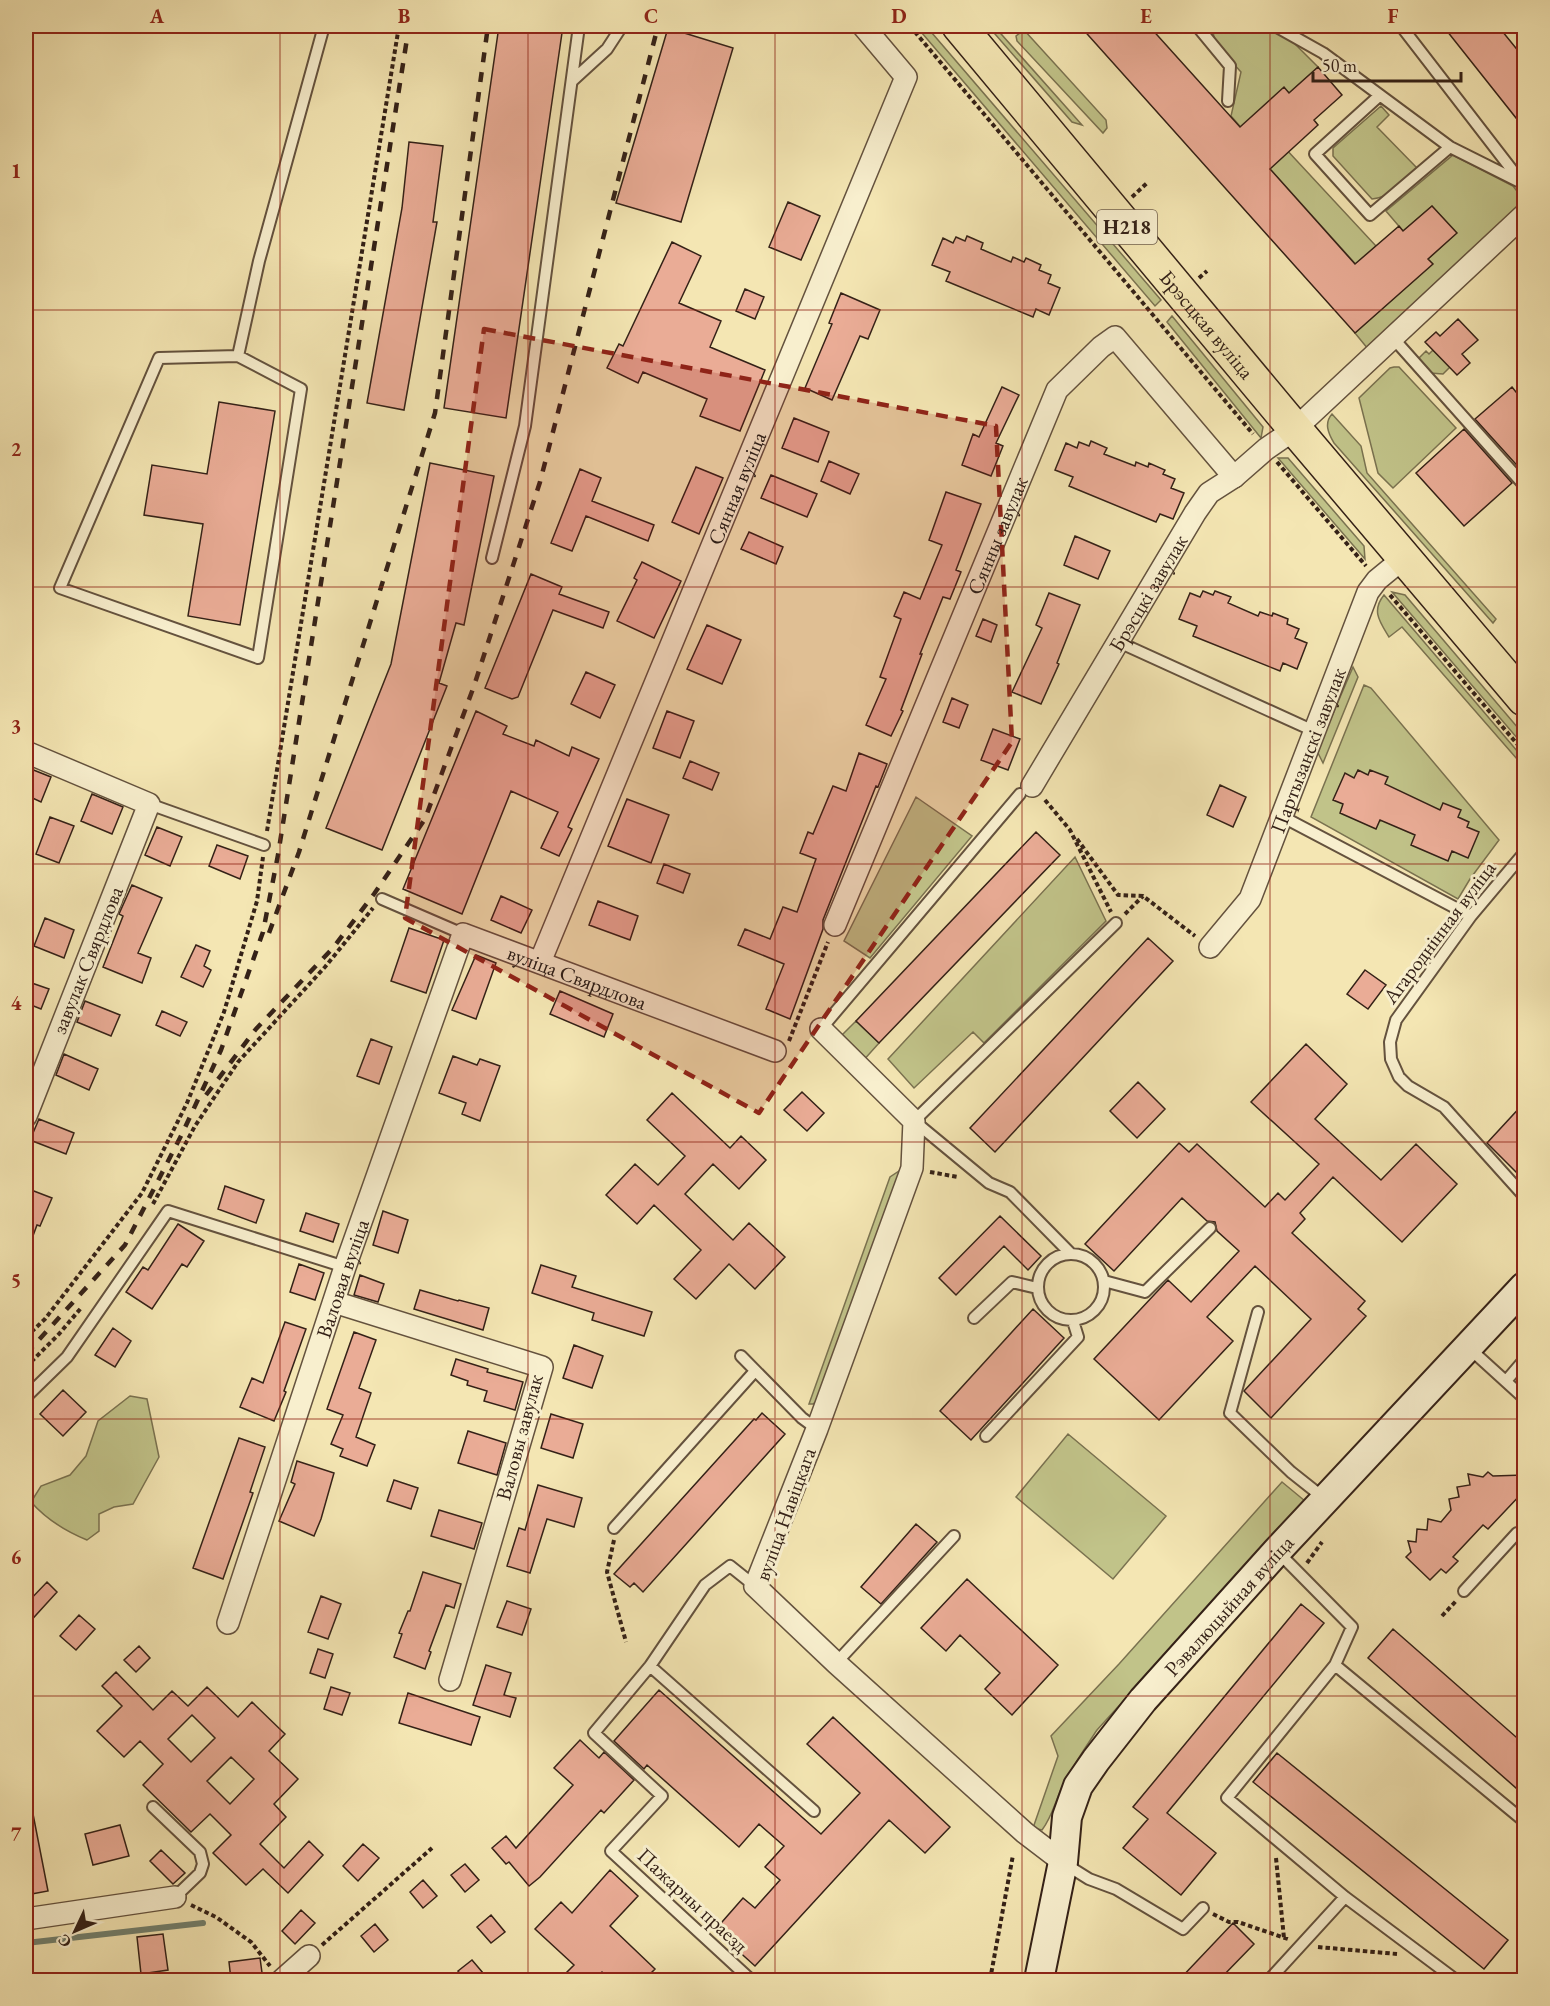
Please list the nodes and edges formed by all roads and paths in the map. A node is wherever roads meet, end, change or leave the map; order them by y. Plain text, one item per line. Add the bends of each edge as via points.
1 (324, 26) edge
2 (399, 26) edge
3 (579, 26) edge
4 (622, 26) edge
5 (863, 26) edge
6 (910, 26) edge
7 (959, 26) edge
8 (1197, 26) edge
9 (1275, 26) edge
10 (1401, 26) edge
11 (572, 81) junction
12 (1379, 96) junction
13 (1228, 101) dead end
14 (1450, 147) junction
15 (1523, 185) edge
16 (1524, 215) edge
17 (1392, 338) junction
18 (238, 356) junction
19 (1295, 429) junction
20 (1266, 449) junction
21 (1234, 477) junction
22 (1524, 485) edge
23 (1405, 557) junction
24 (492, 558) dead end
25 (1377, 580) junction
26 (1125, 645) dead end
27 (1524, 699) edge
28 (1314, 731) junction
29 (1524, 752) edge
30 (26, 753) edge
31 (1026, 790) junction
32 (149, 804) junction
33 (1281, 816) junction
34 (1070, 830) junction
35 (264, 845) junction
36 (1524, 853) edge
37 (1143, 896) junction
38 (382, 899) joint
39 (1471, 916) junction
40 (1116, 923) junction
41 (835, 925) joint
42 (463, 934) junction
43 (1210, 947) joint
44 (540, 962) junction
45 (821, 1029) joint
46 (775, 1051) joint
47 (26, 1116) edge
48 (914, 1120) junction
49 (912, 1168) junction
50 (989, 1184) junction
51 (1524, 1196) edge
52 (150, 1209) dead end
53 (1210, 1228) dead end
54 (1071, 1254) junction
55 (345, 1267) junction
56 (1104, 1281) junction
57 (1524, 1287) edge
58 (1038, 1288) junction
59 (86, 1301) dead end
60 (334, 1302) junction
61 (1258, 1312) dead end
62 (975, 1318) dead end
63 (1073, 1321) junction
64 (26, 1337) edge
65 (1469, 1348) junction
66 (741, 1356) dead end
67 (1524, 1360) edge
68 (26, 1367) edge
69 (755, 1371) junction
70 (1506, 1381) junction
71 (26, 1397) edge
72 (1524, 1398) edge
73 (817, 1429) junction
74 (986, 1436) dead end
75 (1326, 1499) junction
76 (614, 1528) dead end
77 (954, 1536) dead end
78 (614, 1540) dead end
79 (1524, 1540) edge
80 (1322, 1542) dead end
81 (1277, 1551) junction
82 (1300, 1574) junction
83 (755, 1586) junction
84 (1464, 1591) dead end
85 (228, 1623) dead end
86 (626, 1641) dead end
87 (836, 1663) junction
88 (1335, 1665) junction
89 (650, 1666) junction
90 (450, 1680) dead end
91 (153, 1807) dead end
92 (814, 1811) dead end
93 (1524, 1821) edge
94 (1274, 1837) junction
95 (432, 1848) dead end
96 (1013, 1855) dead end
97 (1063, 1862) junction
98 (175, 1897) junction
99 (1345, 1897) junction
100 (1203, 1908) dead end
101 (26, 1919) edge
102 (1284, 1938) dead end
103 (309, 1956) joint
104 (278, 1977) edge
105 (751, 1980) edge
106 (990, 1980) edge
107 (1039, 1980) edge
108 (1269, 1980) edge
109 (1456, 1980) edge

1 - 18 lane via 259,261
2 - 35 path
3 - 11 lane
4 - 11 lane via 607,50
5 - 44 street, Сянная вуліца via 906,77
6 - 20 path
7 - 19 main road, Брэсцкая вуліца / Н218
8 - 13 lane via 1230,66
9 - 12 lane via 1323,53
10 - 15 lane
11 - 24 lane via 525,426
12 - 14 lane
12 - 14 lane via 1315,154 1371,214
14 - 15 lane
16 - 17 street
17 - 19 street
17 - 22 lane
18 - 18 lane via 159,358 60,588 258,658 301,389
19 - 20 street, Брэсцкі завулак
19 - 23 main road, Брэсцкая вуліца / Н218
20 - 21 street, Брэсцкі завулак
20 - 25 path
21 - 31 street, Брэсцкі завулак via 1209,493 1195,513
21 - 41 street, Сянны завулак via 1115,337 1057,390
23 - 25 street, Партызанскі завулак
23 - 27 main road, Брэсцкая вуліца / Н218
25 - 28 street, Партызанскі завулак via 1359,613
25 - 29 path
26 - 28 lane
28 - 33 street, Партызанскі завулак
30 - 32 street
31 - 34 path
31 - 45 lane
32 - 35 lane
32 - 47 street, завулак Свярдлова
33 - 39 lane
33 - 43 street, Партызанскі завулак via 1250,899
34 - 37 path via 1118,895
34 - 40 path
35 - 64 path via 253,912 224,1012 188,1103 142,1193 45,1319
36 - 39 lane, Агароднінная вуліца
37 - 40 path
37 - 43 path
38 - 42 lane, вуліца Свярдлова
38 - 52 path via 238,1062 195,1126
39 - 51 lane, Агароднінная вуліца via 1396,1020 1390,1042 1391,1059 1399,1077 1444,1107
40 - 48 lane
41 - 46 path via 788,1046
42 - 44 street, вуліца Свярдлова
42 - 55 street, Валовая вуліца
44 - 46 street, вуліца Свярдлова
45 - 48 street
48 - 49 street, вуліца Навіцкага
48 - 50 lane
49 - 50 path
49 - 73 street, вуліца Навіцкага
50 - 54 lane via 1010,1192
53 - 56 lane via 1145,1292
54 - 56 lane via 1093,1261
54 - 58 lane via 1051,1260 1039,1278
55 - 60 street, Валовая вуліца
55 - 71 lane via 168,1211 67,1357
56 - 63 lane via 1101,1303 1084,1319
57 - 65 street, Рэвалюцыйная вуліца
58 - 62 lane via 1012,1282
58 - 63 lane via 1039,1299 1052,1316
59 - 68 path
60 - 85 street, Валовая вуліца
60 - 90 street, Валовы завулак via 542,1367
61 - 75 lane via 1230,1413 1291,1472
63 - 74 lane via 1078,1337
65 - 70 lane
65 - 75 street, Рэвалюцыйная вуліца
66 - 69 lane
67 - 70 lane
69 - 73 lane
69 - 76 lane
70 - 72 lane
73 - 83 street, вуліца Навіцкага
75 - 81 street, Рэвалюцыйная вуліца
77 - 87 lane
78 - 86 path via 608,1572
79 - 84 lane via 1517,1533
80 - 82 path
81 - 82 lane
81 - 97 street, Рэвалюцыйная вуліца via 1143,1700 1078,1786 1067,1817
82 - 88 lane via 1352,1627
83 - 87 street, вуліца Навіцкага
83 - 89 lane via 730,1566 705,1585
87 - 97 street, вуліца Навіцкага via 1025,1833
88 - 93 lane
88 - 94 lane via 1227,1798
89 - 92 lane
89 - 105 lane, Пажарны праезд via 594,1732 662,1796 611,1851
91 - 98 lane via 200,1852 203,1864 200,1873
94 - 99 lane
94 - 102 path
95 - 103 path
96 - 106 path
97 - 100 lane via 1183,1929
97 - 107 street, Рэвалюцыйная вуліца
98 - 101 street
98 - 104 path via 216,1917 251,1942
99 - 108 lane
99 - 109 lane
103 - 104 street

